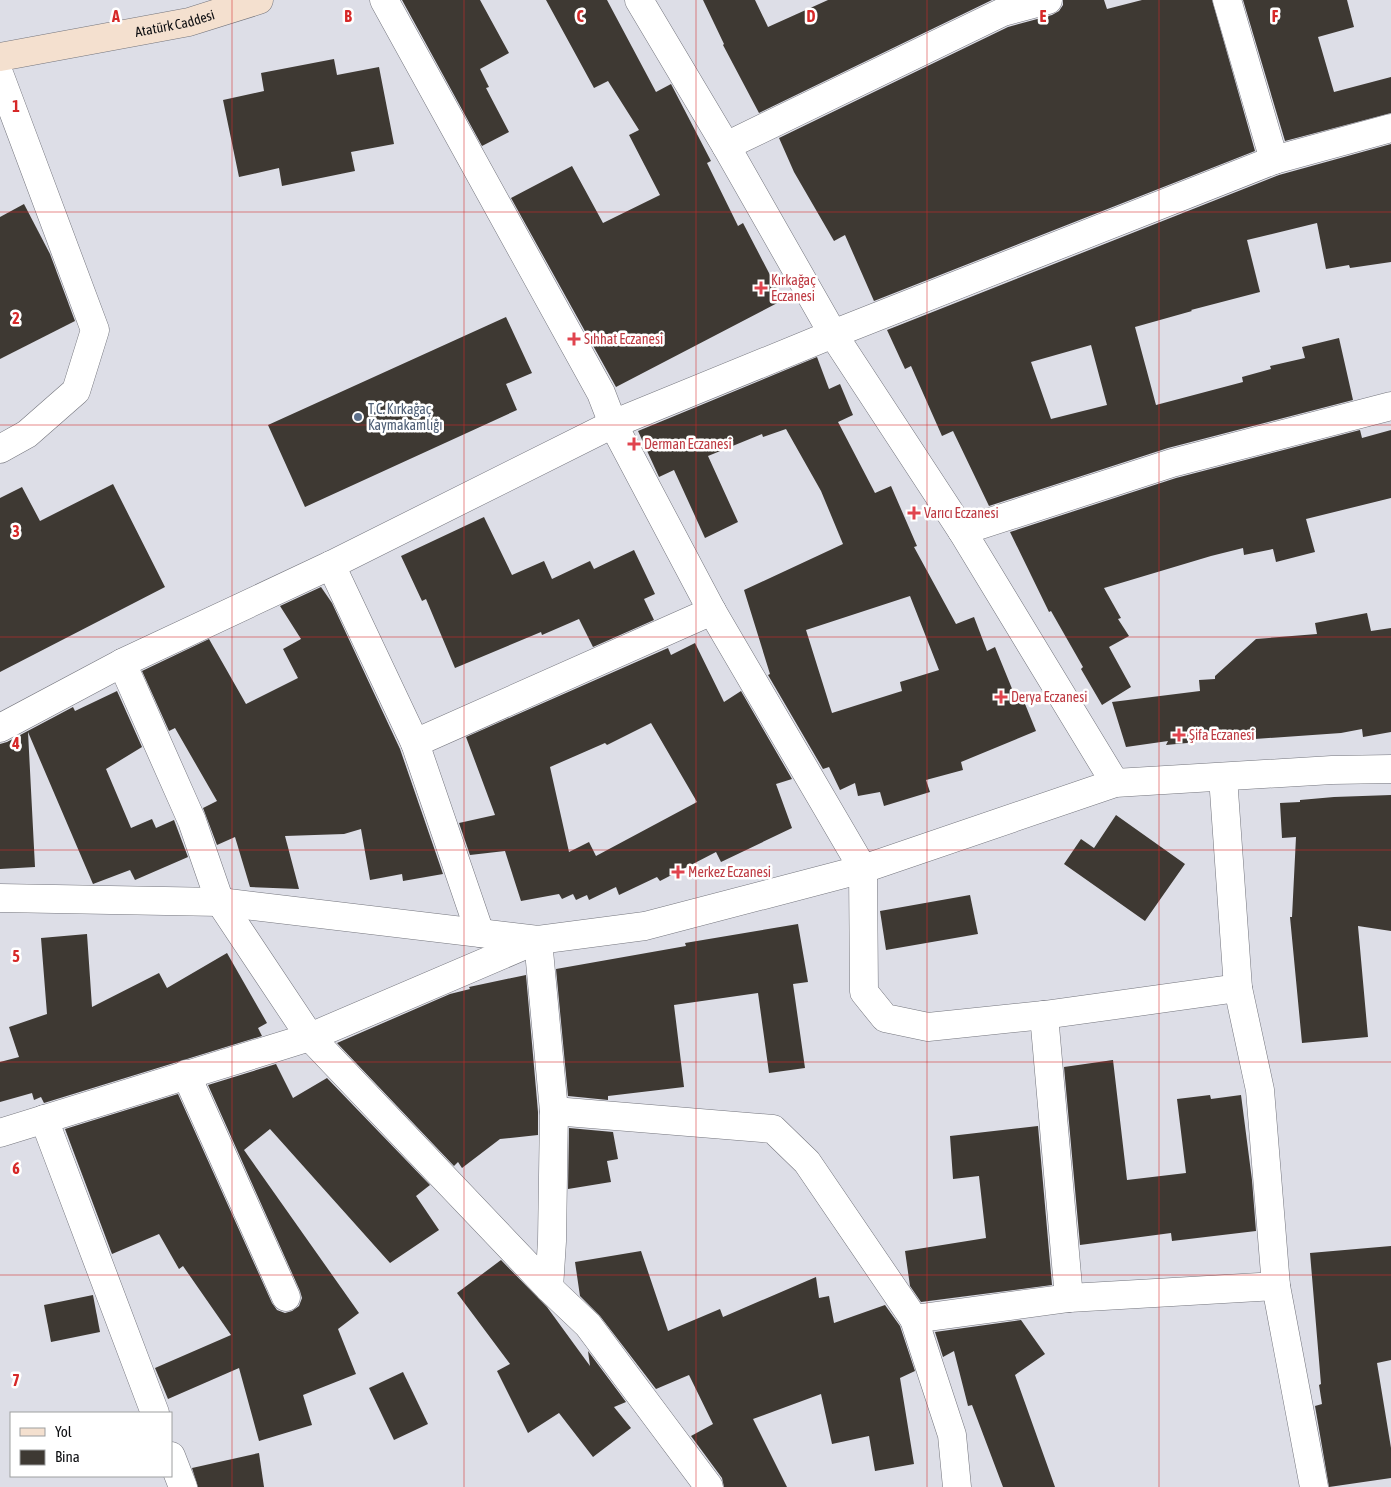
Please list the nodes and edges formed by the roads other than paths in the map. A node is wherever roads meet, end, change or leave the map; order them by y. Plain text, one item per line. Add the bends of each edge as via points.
1 (259, 0) edge
2 (384, 0) edge
3 (639, 0) edge
4 (1048, 0) edge
5 (1227, 0) edge
6 (0, 57) edge
7 (0, 76) edge
8 (1391, 128) edge
9 (726, 146) junction
10 (1274, 160) junction
11 (833, 334) junction
12 (1391, 406) edge
13 (613, 424) junction
14 (0, 449) edge
15 (962, 531) junction
16 (332, 565) junction
17 (712, 611) junction
18 (122, 663) junction
19 (0, 728) edge
20 (415, 743) junction
21 (1391, 770) edge
22 (1222, 777) junction
23 (1114, 784) junction
24 (863, 869) junction
25 (0, 898) edge
26 (220, 902) junction
27 (480, 934) junction
28 (538, 940) junction
29 (1238, 988) junction
30 (1044, 1015) junction
31 (310, 1037) junction
32 (186, 1074) junction
33 (554, 1111) junction
34 (44, 1119) junction
35 (0, 1133) edge
36 (1276, 1286) junction
37 (549, 1288) junction
38 (286, 1297) dead end
39 (1069, 1298) junction
40 (914, 1319) junction
41 (155, 1412) edge
42 (172, 1459) edge
43 (183, 1487) edge
44 (709, 1487) edge
45 (957, 1487) edge
46 (1314, 1487) edge

1 - 6 main road, Atatürk Caddesi via 189,22
2 - 13 street via 601,393
3 - 9 street
4 - 9 street via 1003,12
5 - 10 street
7 - 14 street via 95,330 76,391 27,434
8 - 10 street
9 - 11 street
10 - 11 street
11 - 13 street
11 - 15 street
12 - 15 street via 1172,463
13 - 16 street
13 - 17 street
15 - 23 street
16 - 18 street
16 - 20 street
17 - 20 street
17 - 24 street
18 - 19 street
18 - 26 street via 192,821
20 - 27 street
21 - 22 street
22 - 23 street
22 - 29 street
23 - 24 street
24 - 28 street via 645,926
24 - 30 street via 864,992 885,1018 928,1026
25 - 26 street
26 - 27 street
26 - 31 street
27 - 28 street
28 - 31 street
28 - 33 street
29 - 30 street
29 - 36 street via 1260,1090
30 - 39 street
31 - 32 street
31 - 37 street
32 - 34 street
32 - 38 street
33 - 37 street
33 - 40 street via 773,1129 807,1162
34 - 35 street
34 - 41 street
36 - 39 street
36 - 46 street
37 - 44 street via 588,1324
39 - 40 street
40 - 45 street via 952,1435
42 - 43 street

